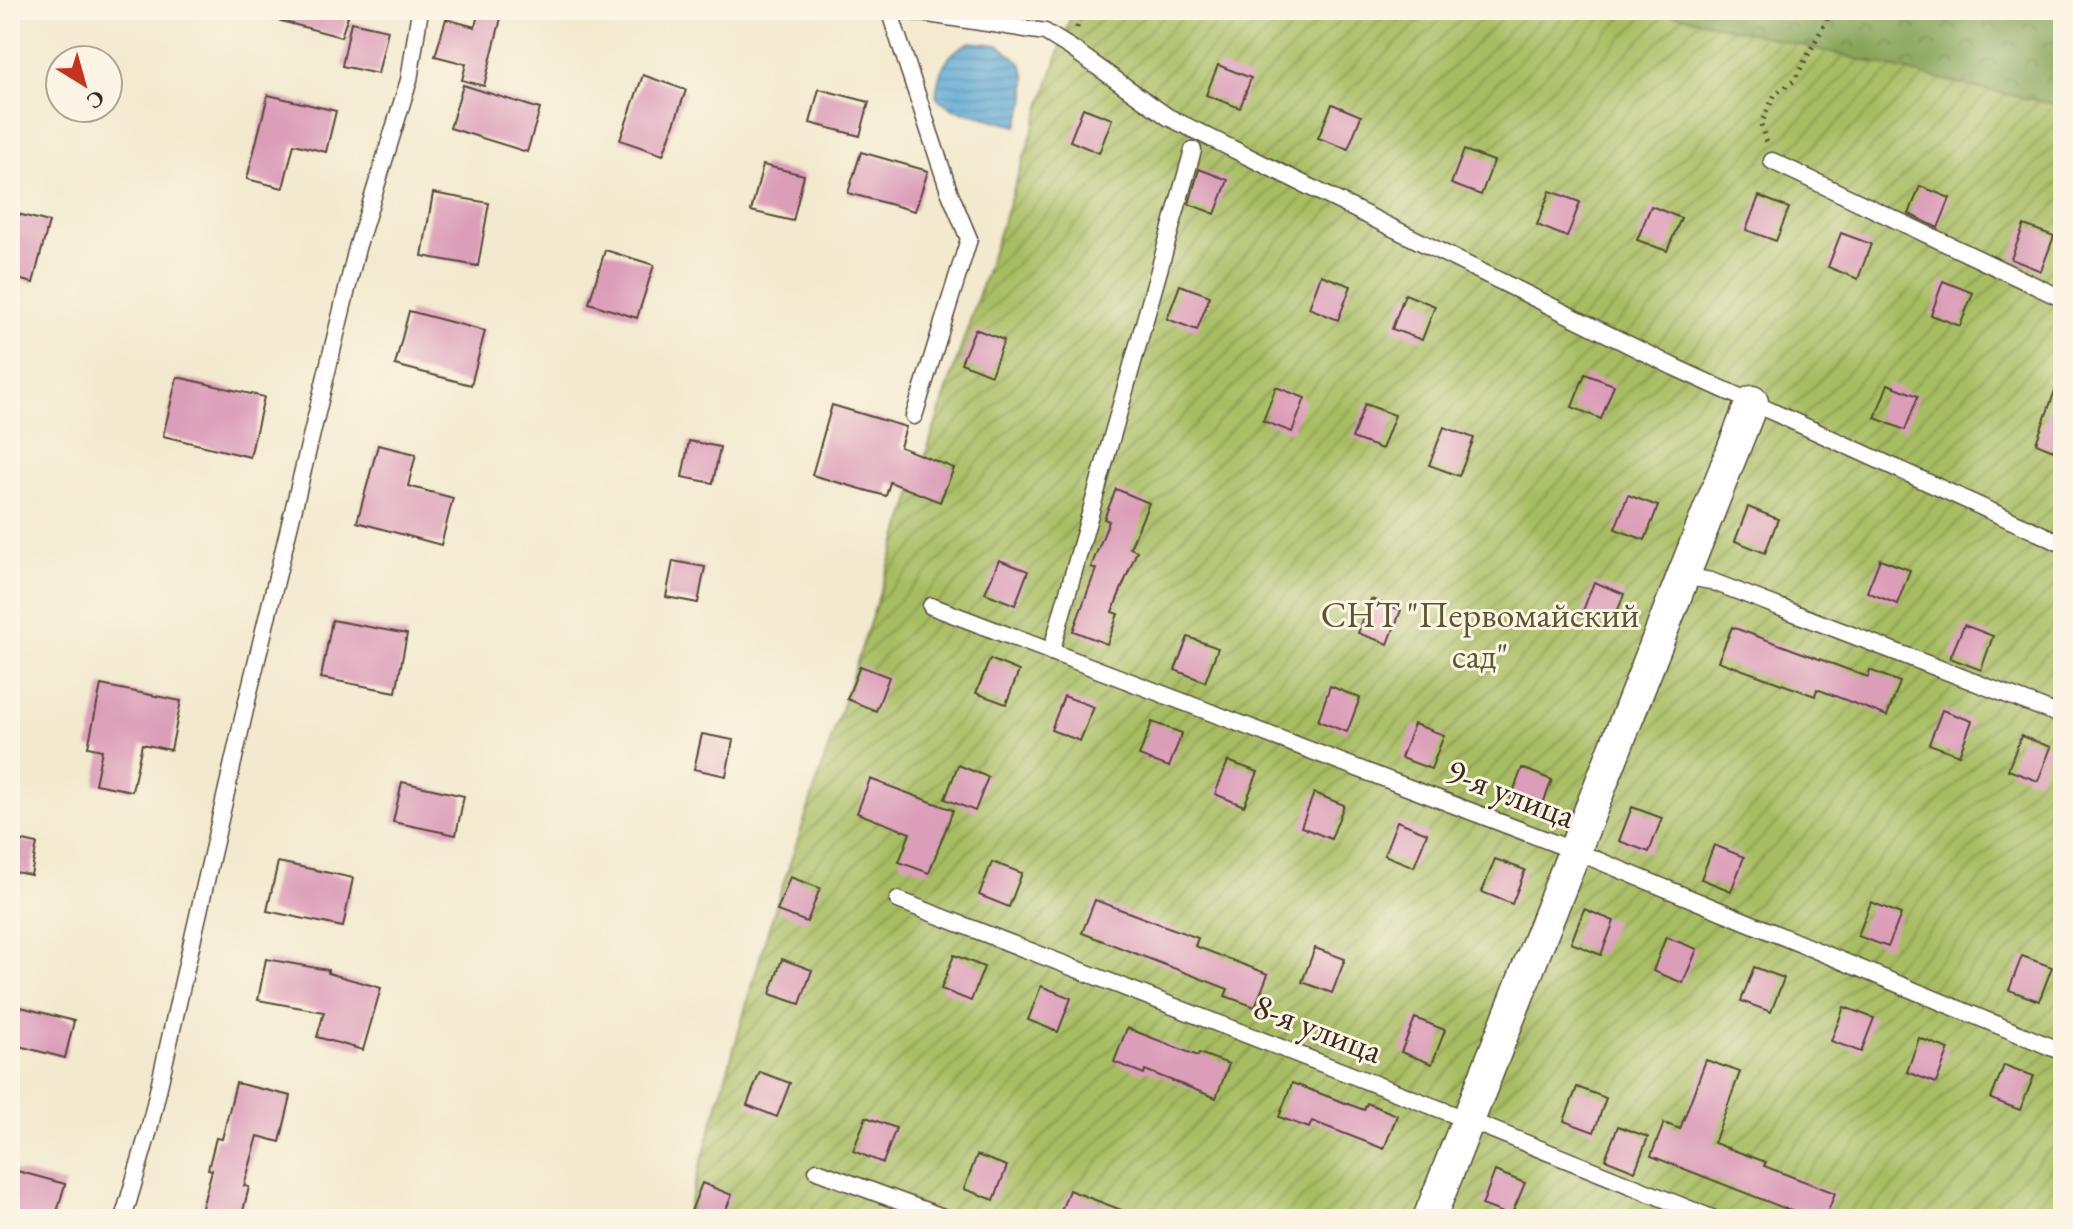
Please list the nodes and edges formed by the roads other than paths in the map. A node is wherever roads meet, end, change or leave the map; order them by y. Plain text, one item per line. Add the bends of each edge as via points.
1 (420, 10) edge
2 (889, 10) edge
3 (902, 10) edge
4 (1193, 150) dead end
5 (1772, 161) road end
6 (2063, 299) edge
7 (1752, 402) junction
8 (914, 416) dead end
9 (2063, 544) edge
10 (1683, 576) junction
11 (931, 606) dead end
12 (1051, 652) junction
13 (2063, 716) edge
14 (1575, 851) junction
15 (898, 900) dead end
16 (2063, 1052) edge
17 (1468, 1120) junction
18 (817, 1171) dead end
19 (123, 1219) edge
20 (948, 1219) edge
21 (1429, 1219) edge
22 (1714, 1219) edge

1 - 19 lane via 409,80 353,263 149,1130
2 - 8 lane via 969,239
3 - 7 lane via 1045,32 1168,117
4 - 12 lane
5 - 6 lane
7 - 9 lane
7 - 10 street
10 - 13 lane via 1711,581
10 - 14 street
11 - 12 lane, 9-я улица
12 - 14 lane, 9-я улица
14 - 16 lane, 9-я улица
14 - 17 street
15 - 17 lane, 8-я улица
17 - 21 street
17 - 22 lane, 8-я улица
18 - 20 lane

